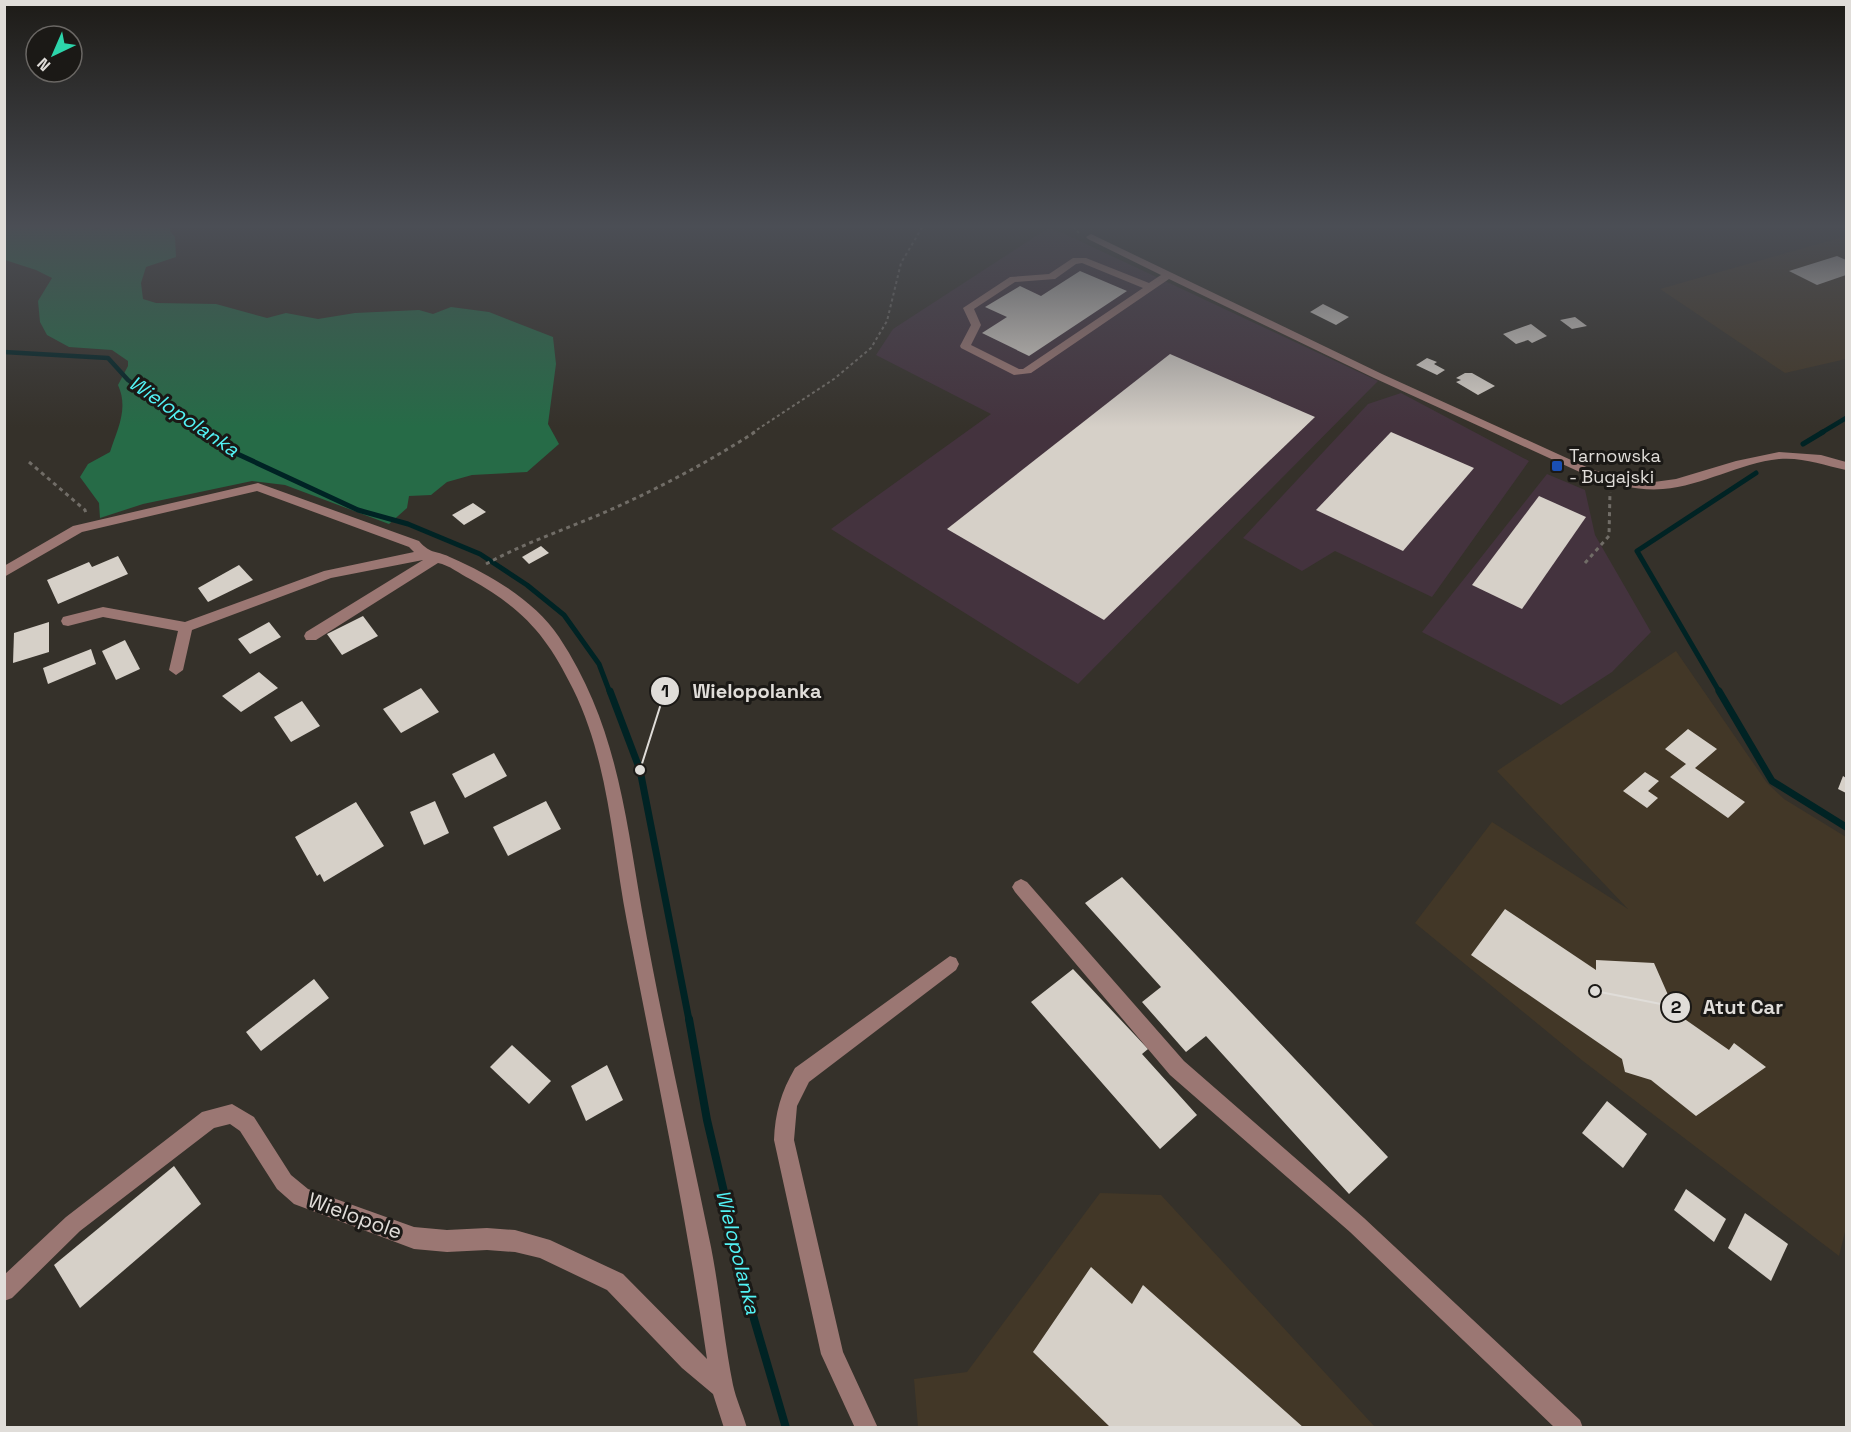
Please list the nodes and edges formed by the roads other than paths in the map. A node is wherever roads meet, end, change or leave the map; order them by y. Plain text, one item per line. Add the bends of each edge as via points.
1 (992, 293) edge
2 (1141, 293) edge
3 (1208, 293) edge
4 (1846, 466) edge
5 (430, 556) junction
6 (4, 572) edge
7 (68, 621) dead end
8 (186, 627) junction
9 (310, 636) dead end
10 (176, 670) dead end
11 (1021, 887) dead end
12 (950, 964) dead end
13 (4, 1290) edge
14 (722, 1387) junction
15 (736, 1428) edge
16 (867, 1428) edge
17 (1572, 1428) edge

1 - 2 street via 968,308 976,325 965,345 1018,372 1027,371
3 - 4 street via 1559,461 1616,481 1674,484 1778,454 1807,455
5 - 6 street via 414,544 258,487 83,527
5 - 8 street via 328,574
5 - 9 street
5 - 14 street via 489,584 523,606 553,639 581,689 600,735 617,803 634,912 706,1278
7 - 8 street via 103,612
8 - 10 street
11 - 17 street via 1177,1068 1357,1225
12 - 16 street via 802,1075 787,1099 784,1115 787,1151 832,1354
13 - 14 street, Wielopole via 73,1224 208,1119 232,1114 247,1124 284,1182 302,1197 414,1238 487,1239 533,1246 615,1282 690,1360
14 - 15 street

